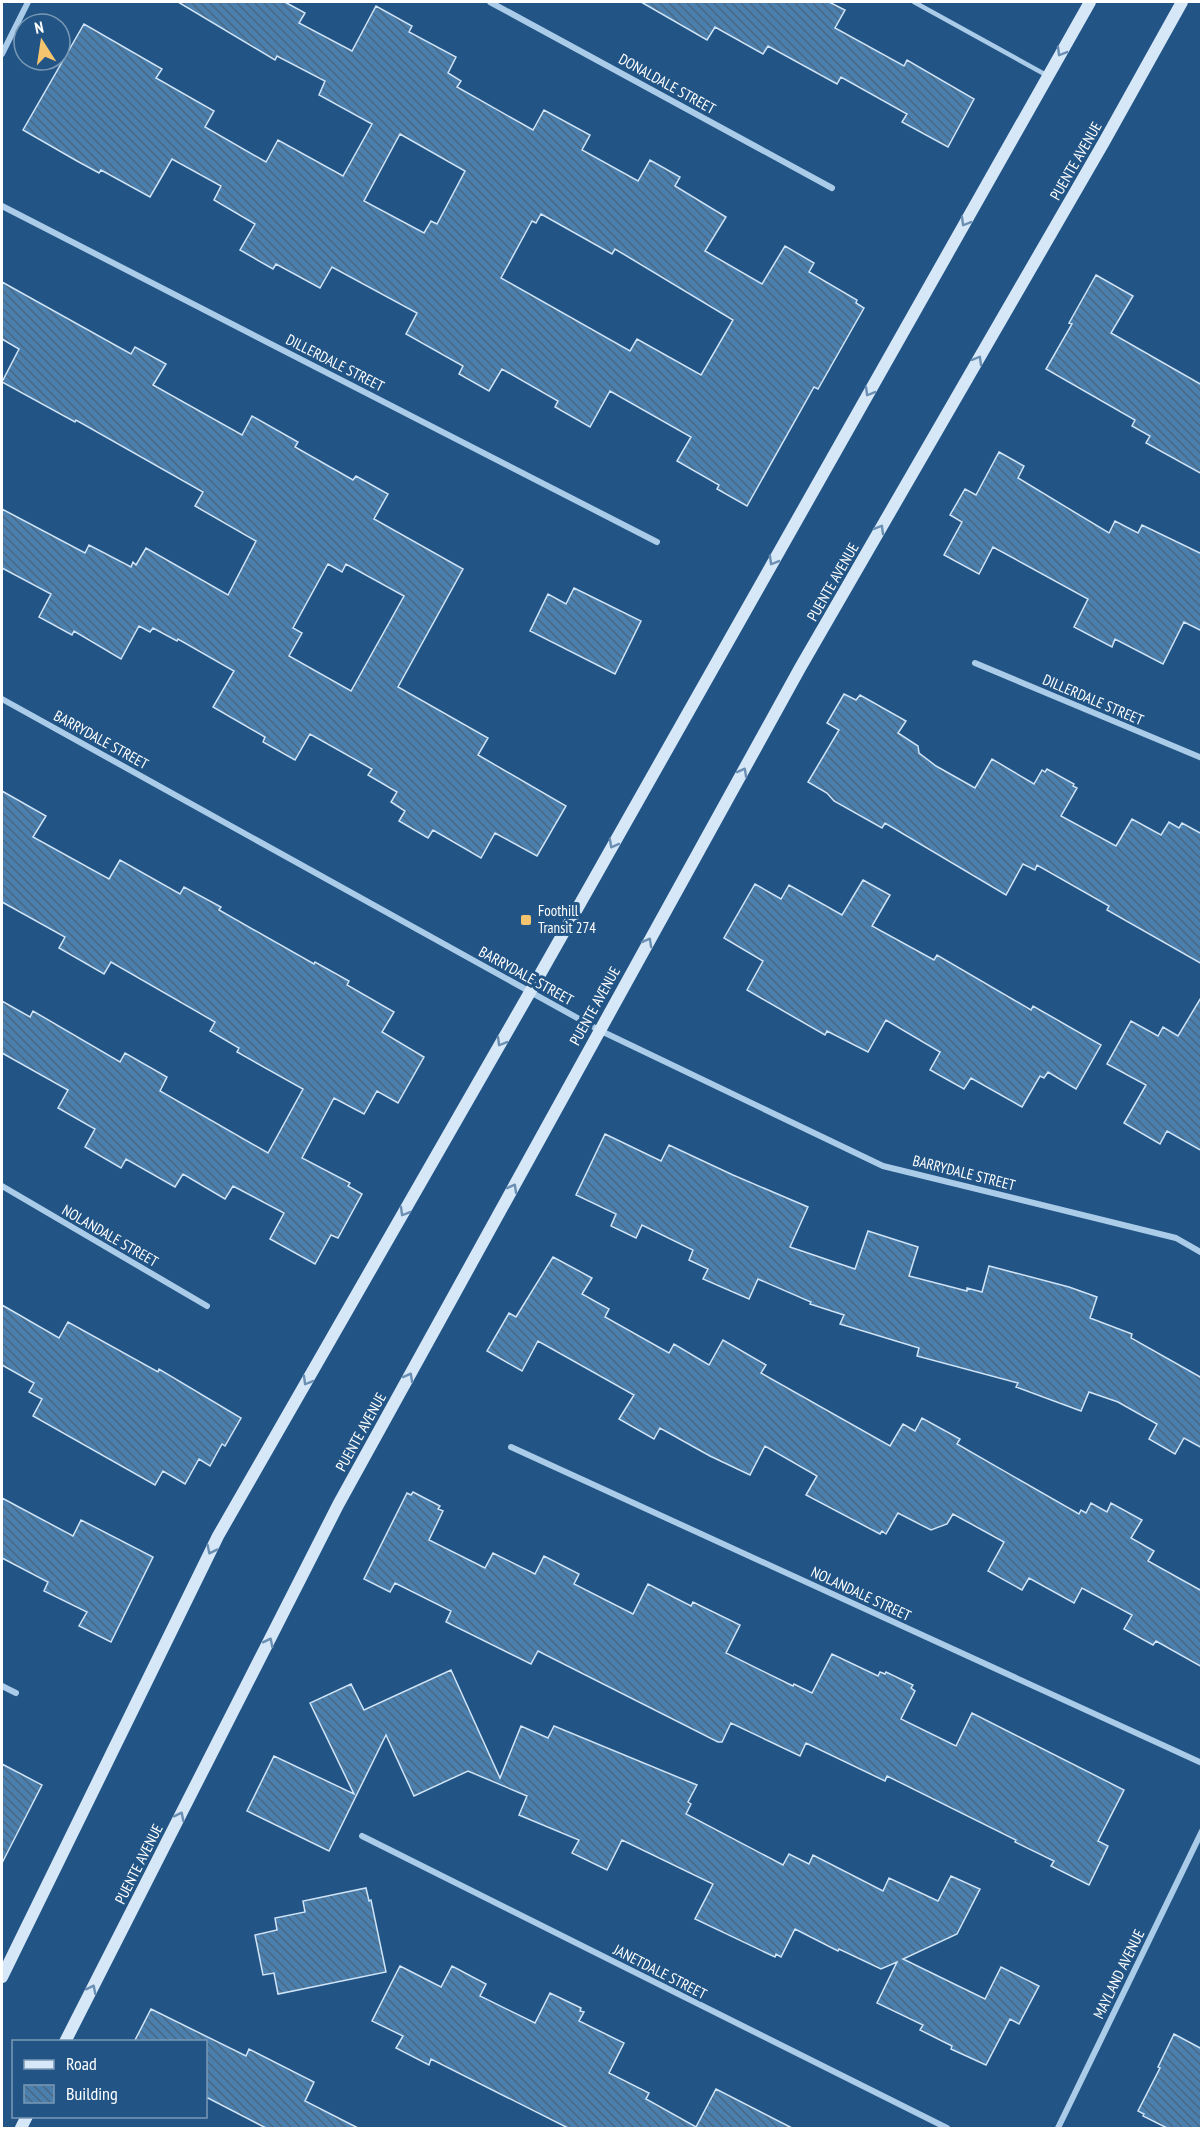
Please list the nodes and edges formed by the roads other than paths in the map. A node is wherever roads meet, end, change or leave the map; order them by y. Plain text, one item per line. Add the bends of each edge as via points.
1 (28, 2) edge
2 (490, 2) edge
3 (914, 2) edge
4 (1090, 2) edge
5 (1182, 2) edge
6 (2, 54) edge
7 (1048, 76) junction
8 (832, 188) dead end
9 (2, 206) edge
10 (657, 542) dead end
11 (975, 663) dead end
12 (2, 699) edge
13 (1202, 758) edge
14 (530, 992) junction
15 (599, 1030) junction
16 (2, 1186) edge
17 (1202, 1253) edge
18 (207, 1306) dead end
19 (511, 1447) dead end
20 (2, 1686) edge
21 (15, 1693) dead end
22 (1202, 1763) edge
23 (1202, 1831) edge
24 (362, 1836) dead end
25 (2, 1977) edge
26 (66, 2040) edge
27 (946, 2128) edge
28 (1058, 2128) edge

1 - 6 street
2 - 8 street, DONALDALE STREET
3 - 7 lane
4 -> 7 main road
15 -> 5 main road, PUENTE AVENUE via 800,668
7 -> 14 main road
9 - 10 street, DILLERDALE STREET
11 - 13 street, DILLERDALE STREET
12 - 14 street, BARRYDALE STREET
14 - 15 street, BARRYDALE STREET
14 -> 25 main road via 218,1536
15 - 17 street, BARRYDALE STREET via 883,1166 1176,1238
26 -> 15 main road, PUENTE AVENUE via 338,1505
16 - 18 street, NOLANDALE STREET
19 - 22 street, NOLANDALE STREET
20 - 21 street
23 - 28 street, MAYLAND AVENUE
24 - 27 street, JANETDALE STREET

